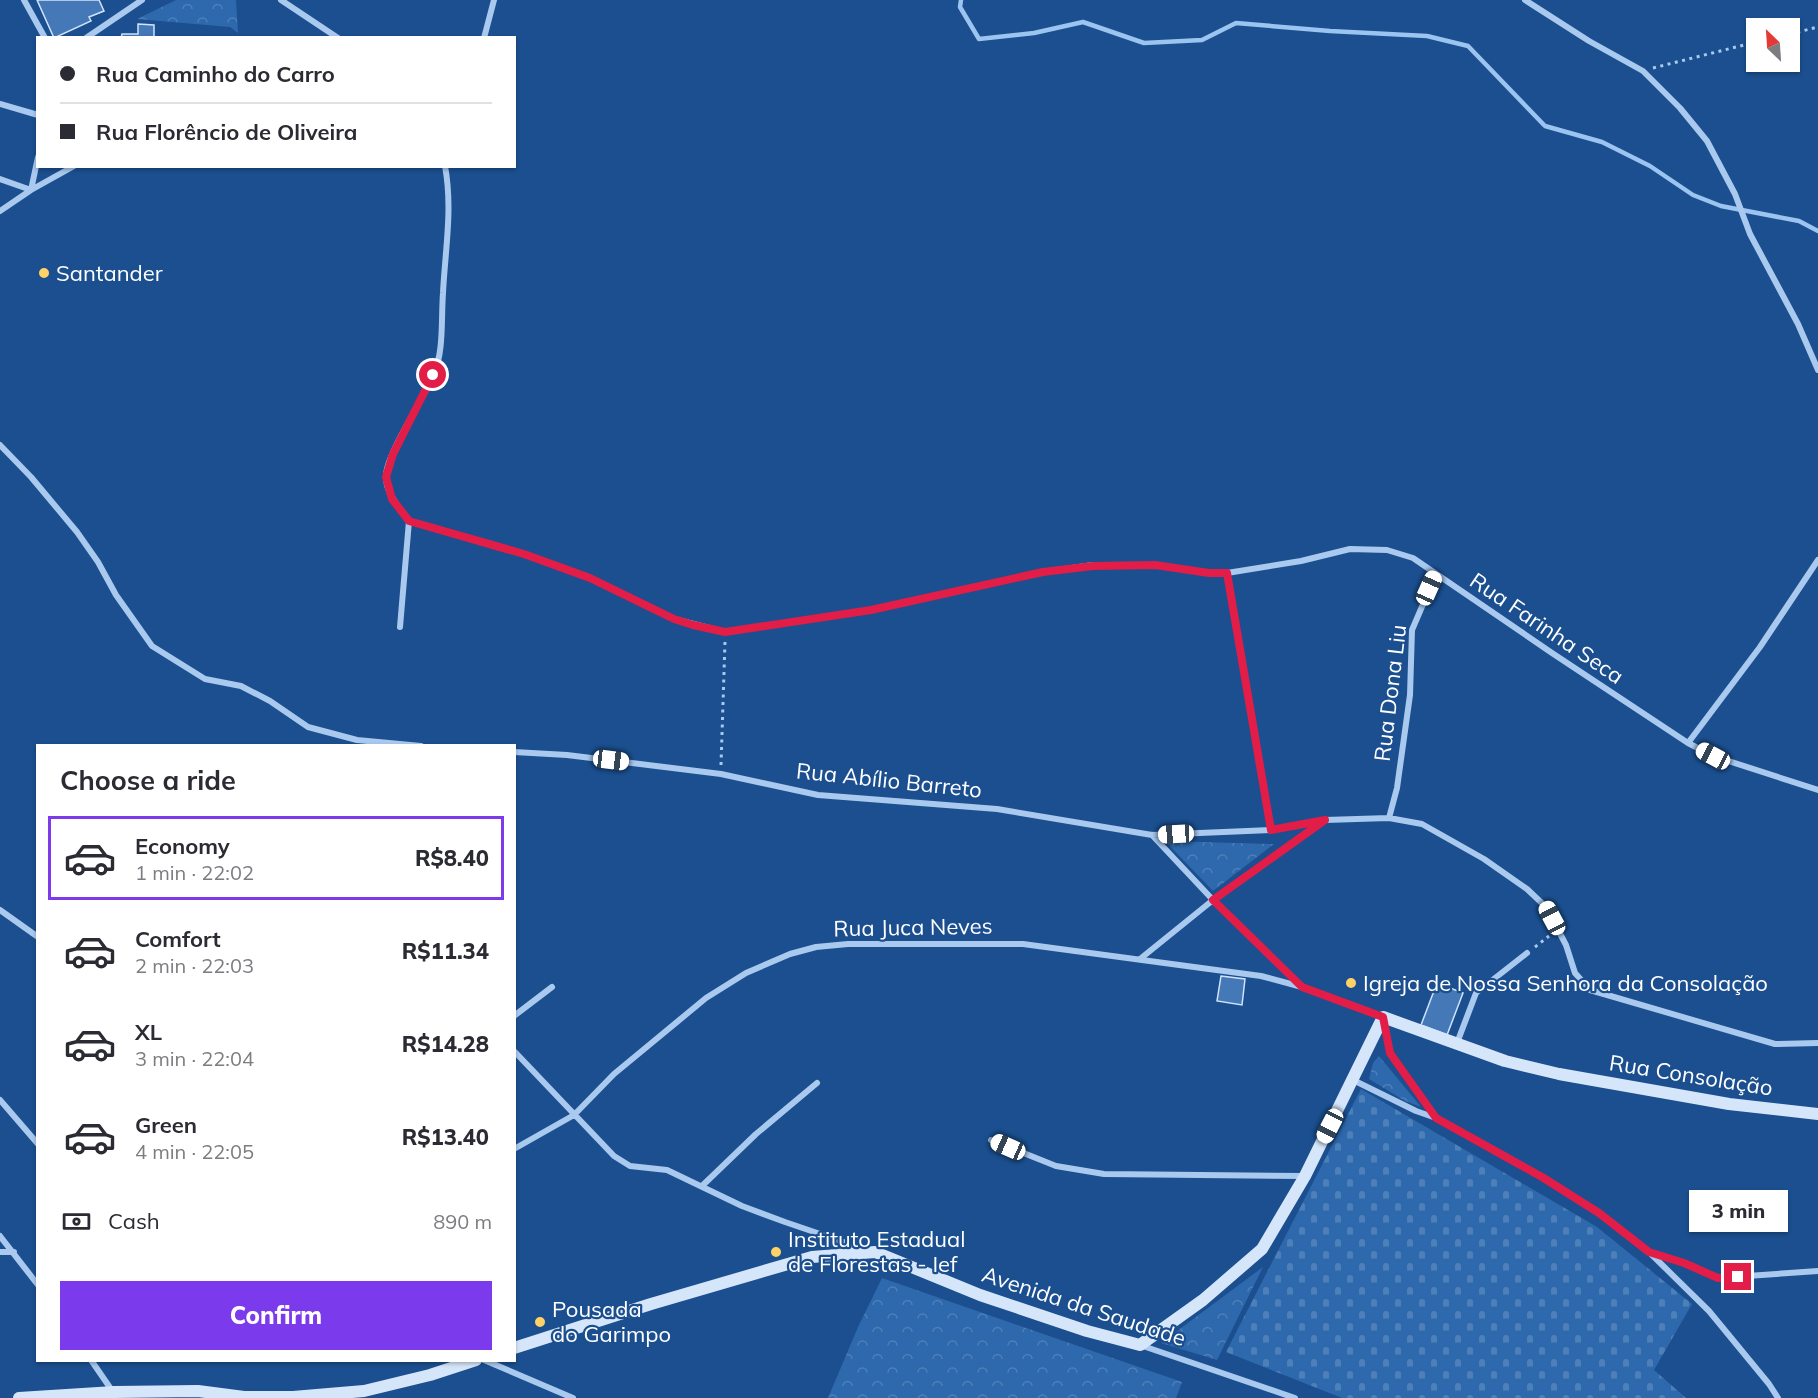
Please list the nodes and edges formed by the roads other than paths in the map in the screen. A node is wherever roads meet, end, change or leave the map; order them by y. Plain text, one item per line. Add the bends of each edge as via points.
1 (24, 0) edge
2 (142, 0) edge
3 (281, 0) edge
4 (494, 0) edge
5 (1525, 0) edge
6 (44, 36) edge
7 (89, 36) edge
8 (335, 36) edge
9 (485, 36) edge
10 (0, 104) edge
11 (36, 114) edge
12 (36, 166) edge
13 (70, 168) edge
14 (445, 168) edge
15 (0, 179) edge
16 (31, 190) junction
17 (0, 211) edge
18 (1818, 370) edge
19 (0, 446) edge
20 (409, 521) junction
21 (1818, 560) edge
22 (1227, 573) junction
23 (1436, 574) junction
24 (400, 627) dead end
25 (1689, 743) junction
26 (400, 744) edge
27 (516, 752) edge
28 (1818, 790) edge
29 (1389, 818) junction
30 (1325, 820) junction
31 (1271, 830) junction
32 (1152, 835) junction
33 (1213, 900) junction
34 (0, 910) edge
35 (36, 936) edge
36 (1527, 953) road end
37 (1140, 959) junction
38 (552, 987) dead end
39 (1302, 987) junction
40 (516, 1014) edge
41 (1383, 1017) junction
42 (1457, 1043) junction
43 (1818, 1043) edge
44 (516, 1053) edge
45 (1352, 1080) junction
46 (817, 1083) dead end
47 (0, 1100) edge
48 (1818, 1114) edge
49 (574, 1115) junction
50 (1436, 1118) junction
51 (991, 1140) dead end
52 (36, 1142) edge
53 (516, 1148) edge
54 (1305, 1176) junction
55 (702, 1186) junction
56 (0, 1236) edge
57 (0, 1252) edge
58 (15, 1252) junction
59 (875, 1252) junction
60 (1649, 1252) junction
61 (1818, 1271) edge
62 (36, 1282) edge
63 (1140, 1345) junction
64 (516, 1347) edge
65 (92, 1362) edge
66 (470, 1362) edge
67 (489, 1362) edge
68 (114, 1392) junction
69 (94, 1396) edge
70 (20, 1398) edge
71 (573, 1398) edge
72 (1295, 1398) edge
73 (1778, 1398) edge

1 - 6 street
2 - 7 street
3 - 8 street
4 - 9 street
5 - 18 street via 1643,71 1707,141
10 - 11 street
12 - 16 street
13 - 16 street
14 - 20 street via 449,221 439,359 393,454 386,477 392,499
15 - 16 street
16 - 17 street
19 - 26 street via 77,532 152,646 205,679 241,686 270,701 308,727 357,740
20 - 22 street, Rua Farinha Seca via 524,554 590,578 674,619 725,632 871,610 1043,572 1093,566 1155,565
20 - 24 street
21 - 25 street
22 - 23 street, Rua Farinha Seca via 1350,549 1387,550 1413,558
22 - 31 street
23 - 25 street, Rua Farinha Seca
23 - 29 street, Rua Dona Liu via 1412,630 1410,695
25 - 28 street, Rua Farinha Seca via 1713,756
27 - 32 street, Rua Abílio Barreto via 721,774 818,795 997,809
29 - 30 street, Rua Abílio Barreto
29 - 43 street, Rua Abílio Barreto via 1422,824 1527,889 1546,907 1566,945 1575,973 1590,990 1776,1044
30 - 31 street, Rua Abílio Barreto
30 - 33 street
31 - 32 street, Rua Abílio Barreto
32 - 33 street
33 - 37 street
33 - 39 street
34 - 35 street
36 - 42 street via 1476,993
37 - 39 street, Rua Juca Neves via 1261,976
37 - 49 street, Rua Juca Neves via 1023,944 848,944 790,954 746,973 706,998 614,1074
38 - 40 street
39 - 41 street, Rua Juca Neves
41 - 42 street, Rua Consolação
41 - 45 street
41 - 50 street via 1390,1053
42 - 48 street, Rua Consolação via 1504,1061 1559,1074 1729,1104
44 - 49 street
45 - 50 street
45 - 54 street
46 - 55 street
47 - 52 street
49 - 53 street, Rua Juca Neves
49 - 55 street via 614,1156 630,1166 667,1170
50 - 60 street via 1542,1177 1599,1213
51 - 54 street via 1056,1166 1104,1174
54 - 63 street via 1262,1249 1203,1300
55 - 59 street via 742,1206
56 - 58 street
57 - 58 street
58 - 62 street
59 - 63 street, Avenida da Saudade via 980,1295
59 - 64 street, Avenida da Saudade via 812,1257
60 - 61 street via 1718,1278
60 - 73 street via 1709,1311
63 - 72 street, Avenida da Saudade
65 - 68 street
66 - 68 street via 364,1390 293,1397 244,1397 198,1391
67 - 71 street
68 - 69 street
69 - 70 street

